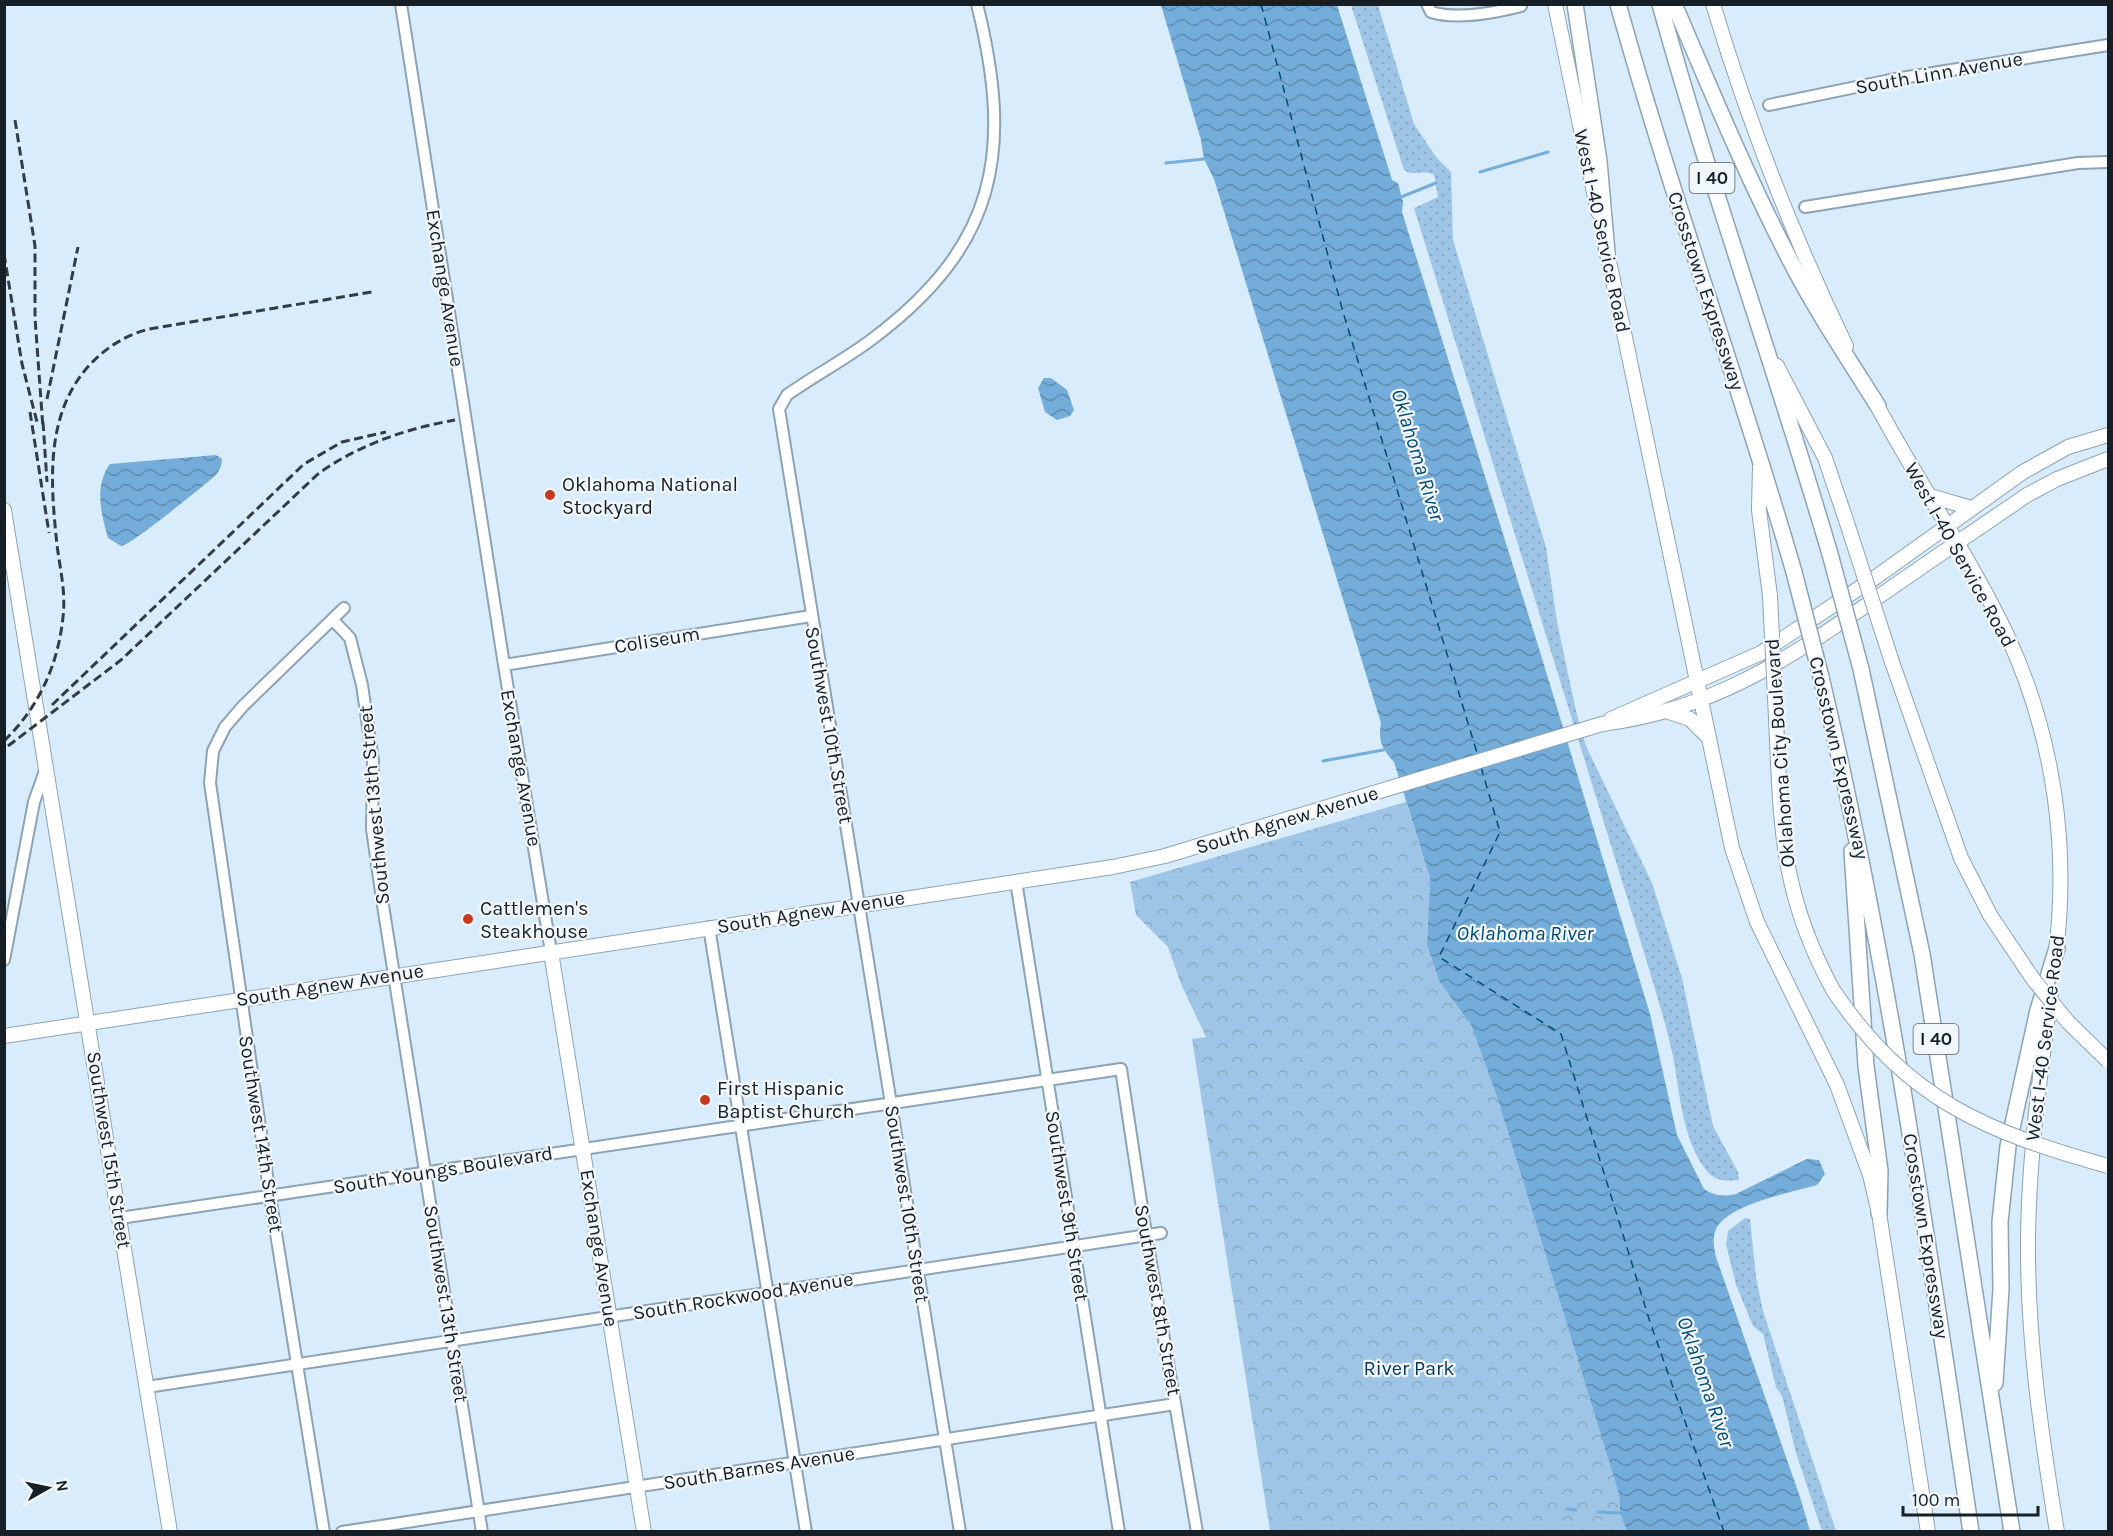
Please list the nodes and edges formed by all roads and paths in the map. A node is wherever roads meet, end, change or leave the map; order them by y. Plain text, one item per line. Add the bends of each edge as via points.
1 (401, 4) edge
2 (977, 4) edge
3 (1427, 4) edge
4 (1555, 4) edge
5 (1575, 4) edge
6 (1618, 4) edge
7 (1660, 4) edge
8 (1674, 4) edge
9 (1713, 4) edge
10 (1521, 6) dead end
11 (2109, 45) edge
12 (1769, 105) dead end
13 (2109, 162) edge
14 (1805, 207) dead end
15 (1607, 253) junction
16 (1769, 350) junction
17 (1878, 406) junction
18 (2109, 435) edge
19 (1761, 459) junction
20 (2046, 459) junction
21 (2109, 459) edge
22 (2057, 479) junction
23 (1927, 495) junction
24 (1971, 508) junction
25 (4, 510) edge
26 (1946, 526) junction
27 (1956, 543) junction
28 (344, 608) dead end
29 (811, 616) junction
30 (333, 620) junction
31 (504, 664) junction
32 (1695, 683) junction
33 (1699, 701) junction
34 (1670, 712) junction
35 (1602, 724) junction
36 (1707, 735) junction
37 (46, 768) junction
38 (1848, 788) junction
39 (1016, 880) junction
40 (860, 905) junction
41 (709, 927) junction
42 (2057, 948) junction
43 (551, 952) junction
44 (4, 960) edge
45 (394, 975) junction
46 (240, 999) junction
47 (88, 1022) junction
48 (4, 1036) edge
49 (2109, 1061) edge
50 (1121, 1069) joint
51 (1046, 1079) junction
52 (890, 1103) junction
53 (741, 1124) junction
54 (583, 1149) junction
55 (2109, 1166) edge
56 (425, 1172) junction
57 (270, 1196) junction
58 (1880, 1213) junction
59 (120, 1218) junction
60 (1161, 1233) dead end
61 (1146, 1234) junction
62 (1075, 1247) junction
63 (918, 1270) junction
64 (768, 1292) junction
65 (609, 1316) junction
66 (452, 1341) junction
67 (297, 1364) junction
68 (147, 1387) junction
69 (1175, 1404) junction
70 (1994, 1413) junction
71 (1101, 1417) junction
72 (945, 1440) junction
73 (795, 1462) junction
74 (636, 1486) junction
75 (479, 1511) junction
76 (170, 1532) edge
77 (324, 1532) edge
78 (342, 1532) edge
79 (482, 1532) edge
80 (644, 1532) edge
81 (806, 1532) edge
82 (960, 1532) edge
83 (1119, 1532) edge
84 (1197, 1532) edge
85 (1928, 1532) edge
86 (1971, 1532) edge
87 (2012, 1532) edge
88 (2057, 1532) edge

1 - 31 street, Exchange Avenue
2 - 29 street, Southwest 10th Street via 993,91 995,142 990,178 971,232 950,265 903,314 787,395 779,409
3 - 10 street via 1431,12 1467,14
4 - 15 main road, West I-40 Service Road
5 - 15 highway via 1599,161
6 - 19 highway, Crosstown Expressway / I 40 via 1663,158
7 - 16 highway, Crosstown Expressway / I 40 via 1719,203
8 - 17 highway via 1736,150 1789,259
9 - 17 main road, West I-40 Service Road via 1779,194 1827,305
11 - 12 street, South Linn Avenue
13 - 14 street via 2078,163
15 - 32 main road, West I-40 Service Road
16 - 49 main road, bridge via 1825,458 1961,858 1990,915 2033,979 2068,1022
16 - 70 highway, Crosstown Expressway / I 40, bridge via 1861,669 1922,954
17 - 23 main road, West I-40 Service Road
18 - 20 main road, South Agnew Avenue via 2068,447
19 - 38 highway, Crosstown Expressway / I 40, bridge via 1794,572
19 - 55 main road, Oklahoma City Boulevard, bridge via 1759,510 1770,596 1781,824 1789,882 1804,932 1833,990 1859,1026 1886,1056 1937,1099 2006,1134
20 - 22 main road
20 - 24 main road, South Agnew Avenue
21 - 22 main road, South Agnew Avenue
22 - 27 main road, South Agnew Avenue
23 - 24 main road
23 - 26 main road, West I-40 Service Road
24 - 26 main road, South Agnew Avenue
25 - 37 main road, Southwest 15th Street
26 - 27 main road, West I-40 Service Road
26 - 32 main road, South Agnew Avenue via 1797,631 1761,653
27 - 33 main road, South Agnew Avenue via 1802,650
27 - 42 main road, West I-40 Service Road via 2007,637 2046,750 2060,851
28 - 30 street, Southwest 14th Street
29 - 31 street, Coliseum
29 - 40 street, Southwest 10th Street
30 - 45 street, Southwest 13th Street via 350,638 362,686 373,761 372,829
30 - 46 street, Southwest 14th Street via 234,716 213,751 211,802
31 - 43 street, Exchange Avenue
32 - 33 main road, West I-40 Service Road
32 - 35 main road, South Agnew Avenue
33 - 34 main road, South Agnew Avenue
33 - 36 main road, West I-40 Service Road
34 - 35 main road, South Agnew Avenue
34 - 36 main road via 1690,718
35 - 39 main road, South Agnew Avenue via 1165,856
36 - 58 main road, West I-40 Service Road via 1743,885 1772,958 1837,1085
37 - 44 street, Southwest 15th Street via 34,802
37 - 47 main road, Southwest 15th Street
38 - 58 highway via 1866,1066 1880,1171
38 - 86 highway, Crosstown Expressway / I 40 via 1899,1056
39 - 40 main road, South Agnew Avenue
39 - 51 street, Southwest 9th Street
40 - 41 main road, South Agnew Avenue
40 - 52 street, Southwest 10th Street
41 - 43 main road, South Agnew Avenue
41 - 53 street
42 - 70 highway via 2038,1010 2004,1174
42 - 88 main road, West I-40 Service Road via 2032,1155 2028,1238 2033,1357
43 - 45 main road, South Agnew Avenue
43 - 54 main road, Exchange Avenue
45 - 46 main road, South Agnew Avenue
45 - 56 street, Southwest 13th Street
46 - 47 main road, South Agnew Avenue
46 - 57 street, Southwest 14th Street
47 - 48 main road, South Agnew Avenue
47 - 59 main road, Southwest 15th Street
50 - 51 street, South Youngs Boulevard
50 - 61 street, Southwest 8th Street
51 - 52 street, South Youngs Boulevard
51 - 62 street, Southwest 9th Street
52 - 53 street, South Youngs Boulevard
52 - 63 street, Southwest 10th Street
53 - 54 street, South Youngs Boulevard
53 - 64 street
54 - 56 street, South Youngs Boulevard
54 - 65 main road, Exchange Avenue
56 - 57 street, South Youngs Boulevard
56 - 66 street, Southwest 13th Street
57 - 59 street, South Youngs Boulevard
57 - 67 street, Southwest 14th Street
58 - 85 main road, West I-40 Service Road
59 - 68 main road, Southwest 15th Street
60 - 61 street, South Rockwood Avenue
61 - 62 street, South Rockwood Avenue
61 - 69 street, Southwest 8th Street
62 - 63 street, South Rockwood Avenue
62 - 71 street, Southwest 9th Street
63 - 64 street, South Rockwood Avenue
63 - 72 street, Southwest 10th Street
64 - 65 street, South Rockwood Avenue
64 - 73 street
65 - 66 street, South Rockwood Avenue
65 - 74 main road, Exchange Avenue
66 - 67 street, South Rockwood Avenue
66 - 75 street, Southwest 13th Street
67 - 68 street, South Rockwood Avenue
67 - 77 street, Southwest 14th Street
68 - 76 main road, Southwest 15th Street
69 - 71 street, South Barnes Avenue
69 - 84 street, Southwest 8th Street
70 - 87 highway, Crosstown Expressway / I 40
71 - 72 street, South Barnes Avenue
71 - 83 street, Southwest 9th Street
72 - 73 street, South Barnes Avenue
72 - 82 street, Southwest 10th Street
73 - 74 street, South Barnes Avenue
73 - 81 street
74 - 75 street, South Barnes Avenue
74 - 80 main road, Exchange Avenue
75 - 78 street, South Barnes Avenue
75 - 79 street, Southwest 13th Street

